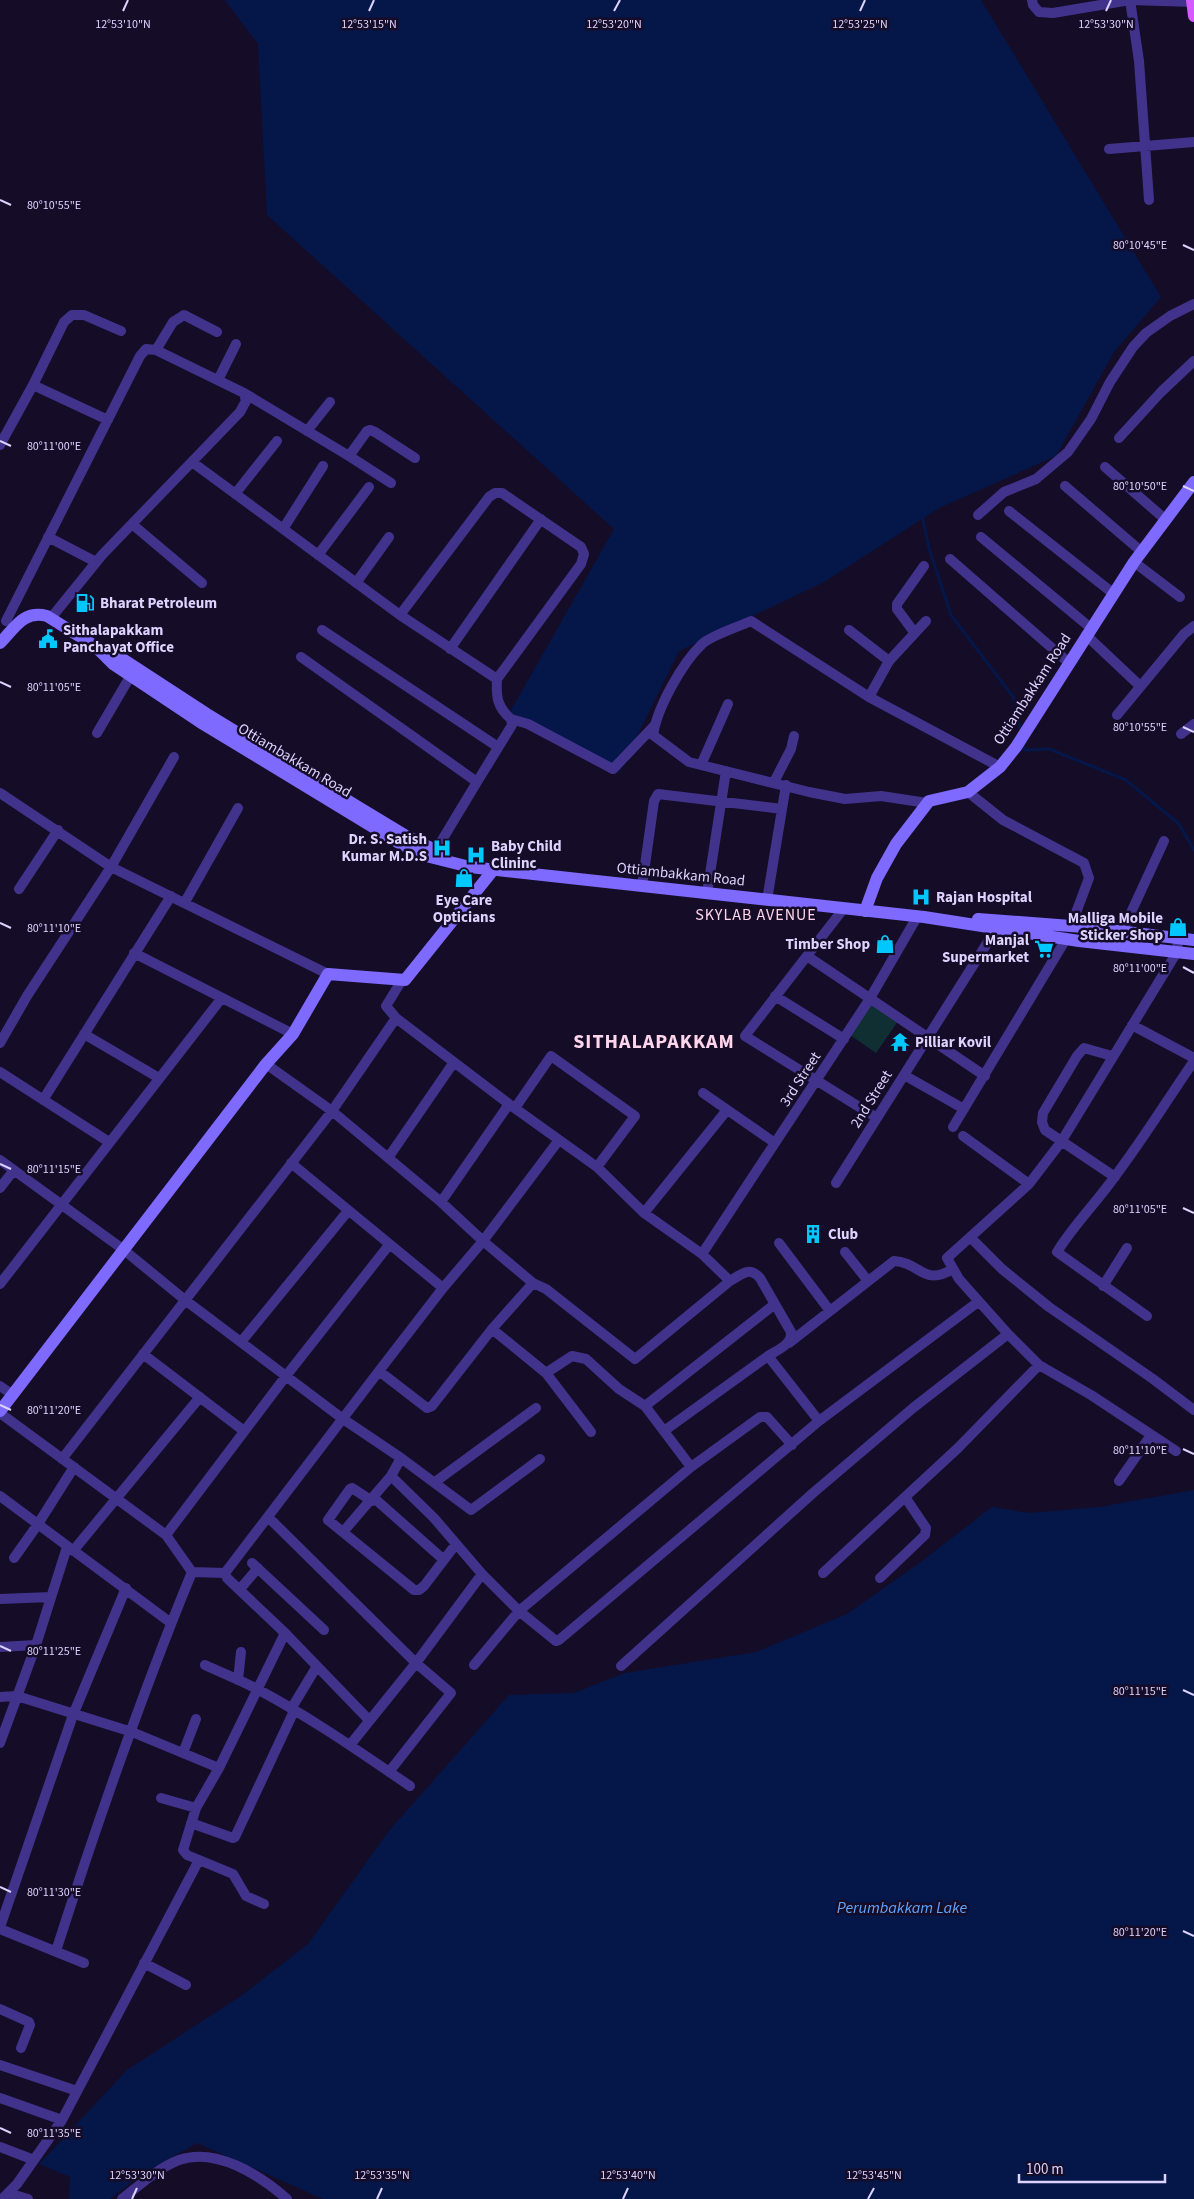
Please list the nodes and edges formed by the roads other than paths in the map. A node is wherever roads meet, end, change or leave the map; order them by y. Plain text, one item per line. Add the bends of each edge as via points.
1 (1032, 0) edge
2 (1130, 0) edge
3 (1193, 1) edge
4 (1194, 16) edge
5 (1194, 142) edge
6 (1144, 147) junction
7 (1109, 150) dead end
8 (1149, 200) dead end
9 (1194, 304) edge
10 (121, 331) dead end
11 (217, 332) dead end
12 (236, 344) dead end
13 (156, 350) junction
14 (1194, 361) edge
15 (218, 380) junction
16 (33, 385) junction
17 (244, 393) junction
18 (330, 402) dead end
19 (108, 420) junction
20 (307, 431) junction
21 (1119, 438) dead end
22 (277, 441) dead end
23 (0, 445) edge
24 (349, 456) junction
25 (414, 458) dead end
26 (192, 462) junction
27 (323, 466) dead end
28 (1105, 467) dead end
29 (1194, 482) edge
30 (391, 483) dead end
31 (1065, 486) dead end
32 (368, 487) dead end
33 (235, 494) junction
34 (1009, 511) dead end
35 (978, 515) dead end
36 (541, 519) junction
37 (1166, 520) junction
38 (132, 524) junction
39 (283, 529) junction
40 (48, 537) junction
41 (389, 537) dead end
42 (981, 537) dead end
43 (318, 555) junction
44 (1138, 557) junction
45 (950, 559) dead end
46 (96, 562) junction
47 (924, 566) dead end
48 (202, 583) dead end
49 (356, 583) junction
50 (1114, 594) junction
51 (1180, 597) dead end
52 (400, 615) junction
53 (51, 618) junction
54 (926, 621) dead end
55 (7, 622) edge
56 (1194, 626) edge
57 (322, 630) dead end
58 (850, 630) dead end
59 (914, 632) junction
60 (1089, 632) junction
61 (1, 643) edge
62 (95, 646) junction
63 (450, 649) junction
64 (302, 657) dead end
65 (889, 661) junction
66 (1068, 662) junction
67 (130, 675) junction
68 (497, 679) junction
69 (1140, 686) junction
70 (869, 697) junction
71 (728, 704) dead end
72 (1117, 715) dead end
73 (511, 719) junction
74 (1194, 724) edge
75 (655, 725) junction
76 (97, 733) dead end
77 (1180, 734) dead end
78 (794, 736) dead end
79 (498, 747) junction
80 (174, 757) dead end
81 (701, 765) junction
82 (1000, 767) junction
83 (726, 770) junction
84 (477, 782) junction
85 (774, 782) junction
86 (786, 785) junction
87 (0, 792) edge
88 (968, 792) junction
89 (722, 800) junction
90 (927, 803) junction
91 (238, 808) dead end
92 (782, 809) junction
93 (58, 830) junction
94 (1164, 841) dead end
95 (436, 850) junction
96 (111, 867) junction
97 (494, 869) junction
98 (642, 886) junction
99 (19, 889) dead end
100 (707, 893) junction
101 (171, 896) junction
102 (767, 900) junction
103 (185, 902) junction
104 (844, 908) junction
105 (865, 910) junction
106 (920, 917) junction
107 (1071, 926) junction
108 (996, 929) junction
109 (1122, 932) junction
110 (1178, 938) junction
111 (1066, 939) junction
112 (1194, 940) edge
113 (1177, 952) junction
114 (134, 953) junction
115 (1194, 954) edge
116 (807, 956) junction
117 (328, 974) junction
118 (402, 980) junction
119 (775, 996) junction
120 (221, 999) junction
121 (870, 1000) junction
122 (396, 1018) junction
123 (1132, 1025) junction
124 (84, 1034) junction
125 (293, 1034) junction
126 (928, 1038) junction
127 (844, 1039) junction
128 (0, 1043) edge
129 (1112, 1056) junction
130 (1194, 1060) edge
131 (454, 1062) junction
132 (266, 1064) junction
133 (0, 1072) edge
134 (904, 1075) junction
135 (985, 1076) junction
136 (159, 1078) junction
137 (816, 1081) junction
138 (703, 1093) dead end
139 (43, 1100) junction
140 (512, 1106) junction
141 (964, 1109) junction
142 (727, 1110) junction
143 (332, 1111) junction
144 (877, 1118) junction
145 (953, 1127) dead end
146 (963, 1136) dead end
147 (559, 1140) junction
148 (109, 1142) junction
149 (1061, 1142) junction
150 (775, 1143) junction
151 (388, 1158) junction
152 (0, 1160) edge
153 (291, 1163) junction
154 (597, 1167) junction
155 (14, 1170) junction
156 (1115, 1177) junction
157 (836, 1183) dead end
158 (1029, 1184) junction
159 (0, 1188) edge
160 (441, 1202) junction
161 (61, 1205) junction
162 (348, 1211) junction
163 (644, 1213) junction
164 (970, 1237) junction
165 (483, 1241) junction
166 (779, 1243) dead end
167 (389, 1245) junction
168 (1128, 1248) dead end
169 (124, 1250) junction
170 (845, 1252) dead end
171 (702, 1254) junction
172 (952, 1268) junction
173 (730, 1281) junction
174 (868, 1281) junction
175 (533, 1283) junction
176 (0, 1284) edge
177 (1102, 1286) junction
178 (443, 1288) junction
179 (185, 1300) junction
180 (978, 1302) junction
181 (775, 1304) junction
182 (830, 1311) junction
183 (1147, 1316) dead end
184 (492, 1329) junction
185 (1008, 1334) junction
186 (241, 1342) junction
187 (788, 1343) junction
188 (143, 1354) junction
189 (768, 1356) junction
190 (1038, 1364) junction
191 (379, 1371) junction
192 (546, 1373) junction
193 (286, 1376) junction
194 (0, 1386) edge
195 (12, 1395) junction
196 (200, 1397) junction
197 (645, 1406) junction
198 (536, 1408) dead end
199 (1194, 1410) edge
200 (0, 1412) edge
201 (343, 1418) junction
202 (820, 1421) junction
203 (244, 1431) junction
204 (664, 1431) junction
205 (591, 1432) dead end
206 (1151, 1435) junction
207 (792, 1445) junction
208 (1176, 1451) dead end
209 (402, 1458) junction
210 (62, 1459) junction
211 (540, 1459) dead end
212 (74, 1467) junction
213 (691, 1467) junction
214 (391, 1476) junction
215 (1119, 1481) dead end
216 (435, 1482) junction
217 (1, 1497) edge
218 (905, 1497) junction
219 (116, 1498) junction
220 (373, 1499) junction
221 (268, 1517) junction
222 (38, 1524) junction
223 (343, 1532) junction
224 (166, 1535) junction
225 (456, 1544) junction
226 (70, 1549) junction
227 (14, 1558) dead end
228 (444, 1560) junction
229 (192, 1572) junction
230 (823, 1573) dead end
231 (225, 1574) junction
232 (482, 1574) junction
233 (880, 1578) dead end
234 (126, 1588) junction
235 (240, 1589) junction
236 (51, 1597) junction
237 (0, 1599) edge
238 (519, 1611) junction
239 (171, 1623) junction
240 (324, 1630) dead end
241 (284, 1633) junction
242 (36, 1646) junction
243 (0, 1647) edge
244 (242, 1652) dead end
245 (416, 1663) junction
246 (205, 1664) dead end
247 (474, 1665) dead end
248 (317, 1666) junction
249 (621, 1666) dead end
250 (238, 1680) junction
251 (257, 1689) junction
252 (17, 1696) junction
253 (0, 1697) edge
254 (292, 1710) junction
255 (73, 1716) junction
256 (196, 1719) dead end
257 (369, 1720) junction
258 (132, 1732) junction
259 (0, 1743) edge
260 (350, 1745) junction
261 (183, 1753) junction
262 (219, 1768) junction
263 (388, 1772) junction
264 (410, 1786) dead end
265 (160, 1798) dead end
266 (196, 1808) junction
267 (191, 1823) junction
268 (199, 1860) junction
269 (264, 1904) dead end
270 (0, 1928) edge
271 (56, 1951) junction
272 (84, 1962) dead end
273 (144, 1963) junction
274 (186, 1985) dead end
275 (0, 2009) edge
276 (21, 2048) dead end
277 (0, 2065) edge
278 (77, 2091) junction
279 (0, 2098) edge
280 (62, 2120) junction
281 (0, 2147) edge
282 (34, 2160) junction
283 (5, 2196) edge
284 (28, 2199) edge
285 (122, 2199) edge
286 (286, 2199) edge

1 - 2 street via 1040,12 1053,13
2 - 3 street
2 - 6 street via 1139,61
3 - 4 main road
5 - 6 street
6 - 7 street
6 - 8 street
9 - 35 street via 1170,316 1132,347 1091,420 1068,452 1036,479 1004,492
10 - 16 street via 84,315 72,315 64,322
11 - 13 street via 184,315 173,322
12 - 15 street
13 - 15 street
13 - 19 street via 146,349 140,356
14 - 21 street
15 - 17 street
16 - 19 street
16 - 23 street
17 - 20 street
17 - 26 street via 246,401 240,412
18 - 20 street
19 - 40 street
20 - 24 street
22 - 33 street
24 - 25 street via 370,430
24 - 30 street
26 - 33 street
26 - 38 street
27 - 39 street
28 - 37 street
29 - 37 street, Ottiambakkam Road
31 - 44 street
32 - 43 street
33 - 39 street
34 - 50 street
36 - 52 street via 502,492 489,497
36 - 63 street
36 - 68 street via 581,547 584,554
37 - 44 street, Ottiambakkam Road
38 - 46 street
38 - 48 street
39 - 43 street
40 - 46 street
40 - 55 street
41 - 49 street
42 - 60 street
43 - 49 street
44 - 50 street, Ottiambakkam Road
44 - 51 street
45 - 66 street
46 - 53 street
47 - 59 street via 897,604 897,609
49 - 52 street
50 - 60 street, Ottiambakkam Road
52 - 63 street
53 - 55 street, Ottiambakkam Road via 38,614
53 - 62 street, Ottiambakkam Road
54 - 59 street
55 - 61 street, Ottiambakkam Road
56 - 69 street
57 - 79 street
58 - 65 street
59 - 65 street
60 - 66 street, Ottiambakkam Road
60 - 69 street
62 - 67 street, Ottiambakkam Road
62 - 95 street, Ottiambakkam Road via 118,656 406,836
63 - 68 street
64 - 84 street
65 - 70 street
66 - 82 street, Ottiambakkam Road via 1016,748
67 - 76 street
67 - 97 street, Ottiambakkam Road via 200,722 402,844 452,863
68 - 73 street via 496,694 502,711
69 - 72 street
70 - 75 street via 751,621 703,643 679,672
70 - 82 street
71 - 81 street
73 - 75 street via 528,724 613,769
73 - 79 street via 512,725
74 - 77 street
75 - 81 street via 653,735 689,762
78 - 85 street
79 - 84 street
80 - 96 street
81 - 83 street
82 - 88 street, Ottiambakkam Road
83 - 85 street
83 - 89 street
84 - 95 street
85 - 86 street
86 - 90 street via 845,799 881,796
86 - 92 street
87 - 93 street
88 - 90 street, Ottiambakkam Road
88 - 107 street via 1003,820 1084,863 1089,878
89 - 92 street
89 - 98 street via 658,794 654,802
89 - 100 street
90 - 105 street via 896,844
91 - 103 street
92 - 102 street
93 - 96 street
93 - 99 street
94 - 109 street
95 - 97 street, Ottiambakkam Road
96 - 101 street
96 - 128 street
97 - 98 street, Ottiambakkam Road
97 - 118 street
98 - 100 street, Ottiambakkam Road
100 - 102 street, Ottiambakkam Road
101 - 103 street
101 - 114 street
102 - 104 street, Ottiambakkam Road
103 - 117 street
104 - 105 street, Ottiambakkam Road
104 - 116 street
105 - 106 street, Ottiambakkam Road
106 - 107 street, Ottiambakkam Road
106 - 108 street, Ottiambakkam Road
106 - 121 street, 3rd Street
107 - 109 street, Ottiambakkam Road
108 - 111 street, Ottiambakkam Road
108 - 126 street, 2nd Street
109 - 110 street, Ottiambakkam Road
110 - 112 street, Ottiambakkam Road
110 - 113 street
111 - 113 street, Ottiambakkam Road
111 - 135 street
113 - 115 street, Ottiambakkam Road
113 - 123 street
114 - 120 street
114 - 124 street
116 - 119 street
116 - 121 street
117 - 118 street
117 - 125 street
118 - 122 street via 386,1006
119 - 127 street
119 - 137 street via 745,1036
120 - 125 street
120 - 136 street
121 - 126 street
121 - 127 street, 3rd Street
122 - 131 street
122 - 143 street
123 - 129 street
123 - 130 street
124 - 136 street
124 - 139 street
125 - 132 street
126 - 134 street, 2nd Street
126 - 135 street
127 - 137 street, 3rd Street
129 - 149 street
129 - 149 street via 1084,1048 1043,1113 1045,1130
130 - 156 street
131 - 140 street
131 - 151 street
132 - 143 street
132 - 169 street
133 - 139 street
134 - 141 street
134 - 144 street, 2nd Street
135 - 141 street
136 - 148 street
137 - 144 street
137 - 150 street, 3rd Street
138 - 142 street
139 - 148 street
140 - 147 street
140 - 154 street via 551,1056 635,1116
140 - 160 street
141 - 145 street
142 - 150 street
142 - 163 street
143 - 151 street
143 - 153 street
144 - 157 street, 2nd Street
146 - 158 street
147 - 154 street
147 - 165 street
148 - 161 street
149 - 156 street
149 - 158 street
150 - 171 street, 3rd Street
151 - 160 street
152 - 155 street
153 - 162 street
153 - 179 street
154 - 163 street
155 - 159 street
155 - 161 street
156 - 177 street via 1057,1252
158 - 164 street
160 - 165 street
161 - 169 street
161 - 176 street
162 - 167 street
162 - 186 street
163 - 171 street
164 - 172 street via 947,1258
164 - 199 street via 1048,1307
165 - 175 street
165 - 178 street
166 - 182 street
167 - 178 street
167 - 193 street
168 - 177 street
169 - 179 street
169 - 195 street
170 - 174 street
171 - 173 street
172 - 174 street via 935,1277 894,1261
172 - 180 street
173 - 175 street via 635,1359 546,1289
173 - 181 street via 747,1271 754,1272
174 - 182 street
175 - 184 street
177 - 183 street
178 - 191 street
179 - 186 street
179 - 188 street
180 - 185 street
180 - 202 street
181 - 187 street via 791,1332
181 - 197 street
182 - 187 street
184 - 191 street via 432,1406 427,1408
184 - 192 street
185 - 190 street
185 - 249 street via 912,1408
186 - 193 street
187 - 189 street
188 - 196 street
188 - 210 street
189 - 202 street
189 - 204 street
190 - 206 street
190 - 218 street via 958,1448
191 - 201 street
192 - 197 street via 572,1356 586,1359 619,1389
192 - 205 street
193 - 201 street
193 - 203 street
194 - 195 street
195 - 200 street
196 - 203 street
196 - 219 street
197 - 204 street
198 - 216 street
200 - 210 street
201 - 209 street
201 - 221 street
202 - 207 street
203 - 224 street
204 - 213 street
206 - 208 street
206 - 215 street
207 - 213 street via 767,1417 760,1418
207 - 238 street via 559,1640 556,1641
209 - 214 street
209 - 216 street
210 - 212 street
211 - 216 street via 471,1510
212 - 219 street
212 - 222 street
213 - 238 street
214 - 220 street
214 - 225 street
217 - 222 street
218 - 230 street
218 - 233 street via 926,1528 925,1535
219 - 224 street
219 - 226 street
220 - 223 street
220 - 223 street via 350,1489 328,1520
220 - 228 street
221 - 231 street
221 - 245 street
222 - 226 street
222 - 227 street
223 - 228 street via 414,1590 424,1586
224 - 229 street
225 - 228 street
225 - 232 street
226 - 234 street
226 - 236 street
229 - 231 street
229 - 239 street
231 - 235 street
232 - 238 street
232 - 245 street
234 - 239 street
234 - 255 street
235 - 240 street via 255,1566
235 - 241 street
236 - 237 street
236 - 242 street
238 - 247 street
239 - 258 street
241 - 248 street
241 - 251 street
242 - 243 street
242 - 252 street
244 - 250 street
245 - 257 street
245 - 263 street via 451,1693
246 - 250 street
248 - 254 street
248 - 257 street
250 - 251 street
251 - 254 street
251 - 262 street
252 - 253 street
252 - 255 street
252 - 259 street
254 - 260 street
254 - 267 street via 235,1837
255 - 258 street
255 - 270 street
256 - 261 street
257 - 260 street
258 - 261 street
258 - 271 street
260 - 263 street
261 - 262 street
262 - 266 street
263 - 264 street
265 - 266 street
266 - 267 street
267 - 268 street via 183,1850
268 - 269 street via 233,1874 246,1896
268 - 273 street
270 - 271 street
271 - 272 street
273 - 274 street
273 - 278 street
275 - 276 street via 29,2022
277 - 278 street
278 - 280 street
279 - 280 street
280 - 282 street
281 - 282 street
282 - 283 street
283 - 284 street
285 - 286 street via 162,2169 190,2157 219,2160 244,2168 262,2178

